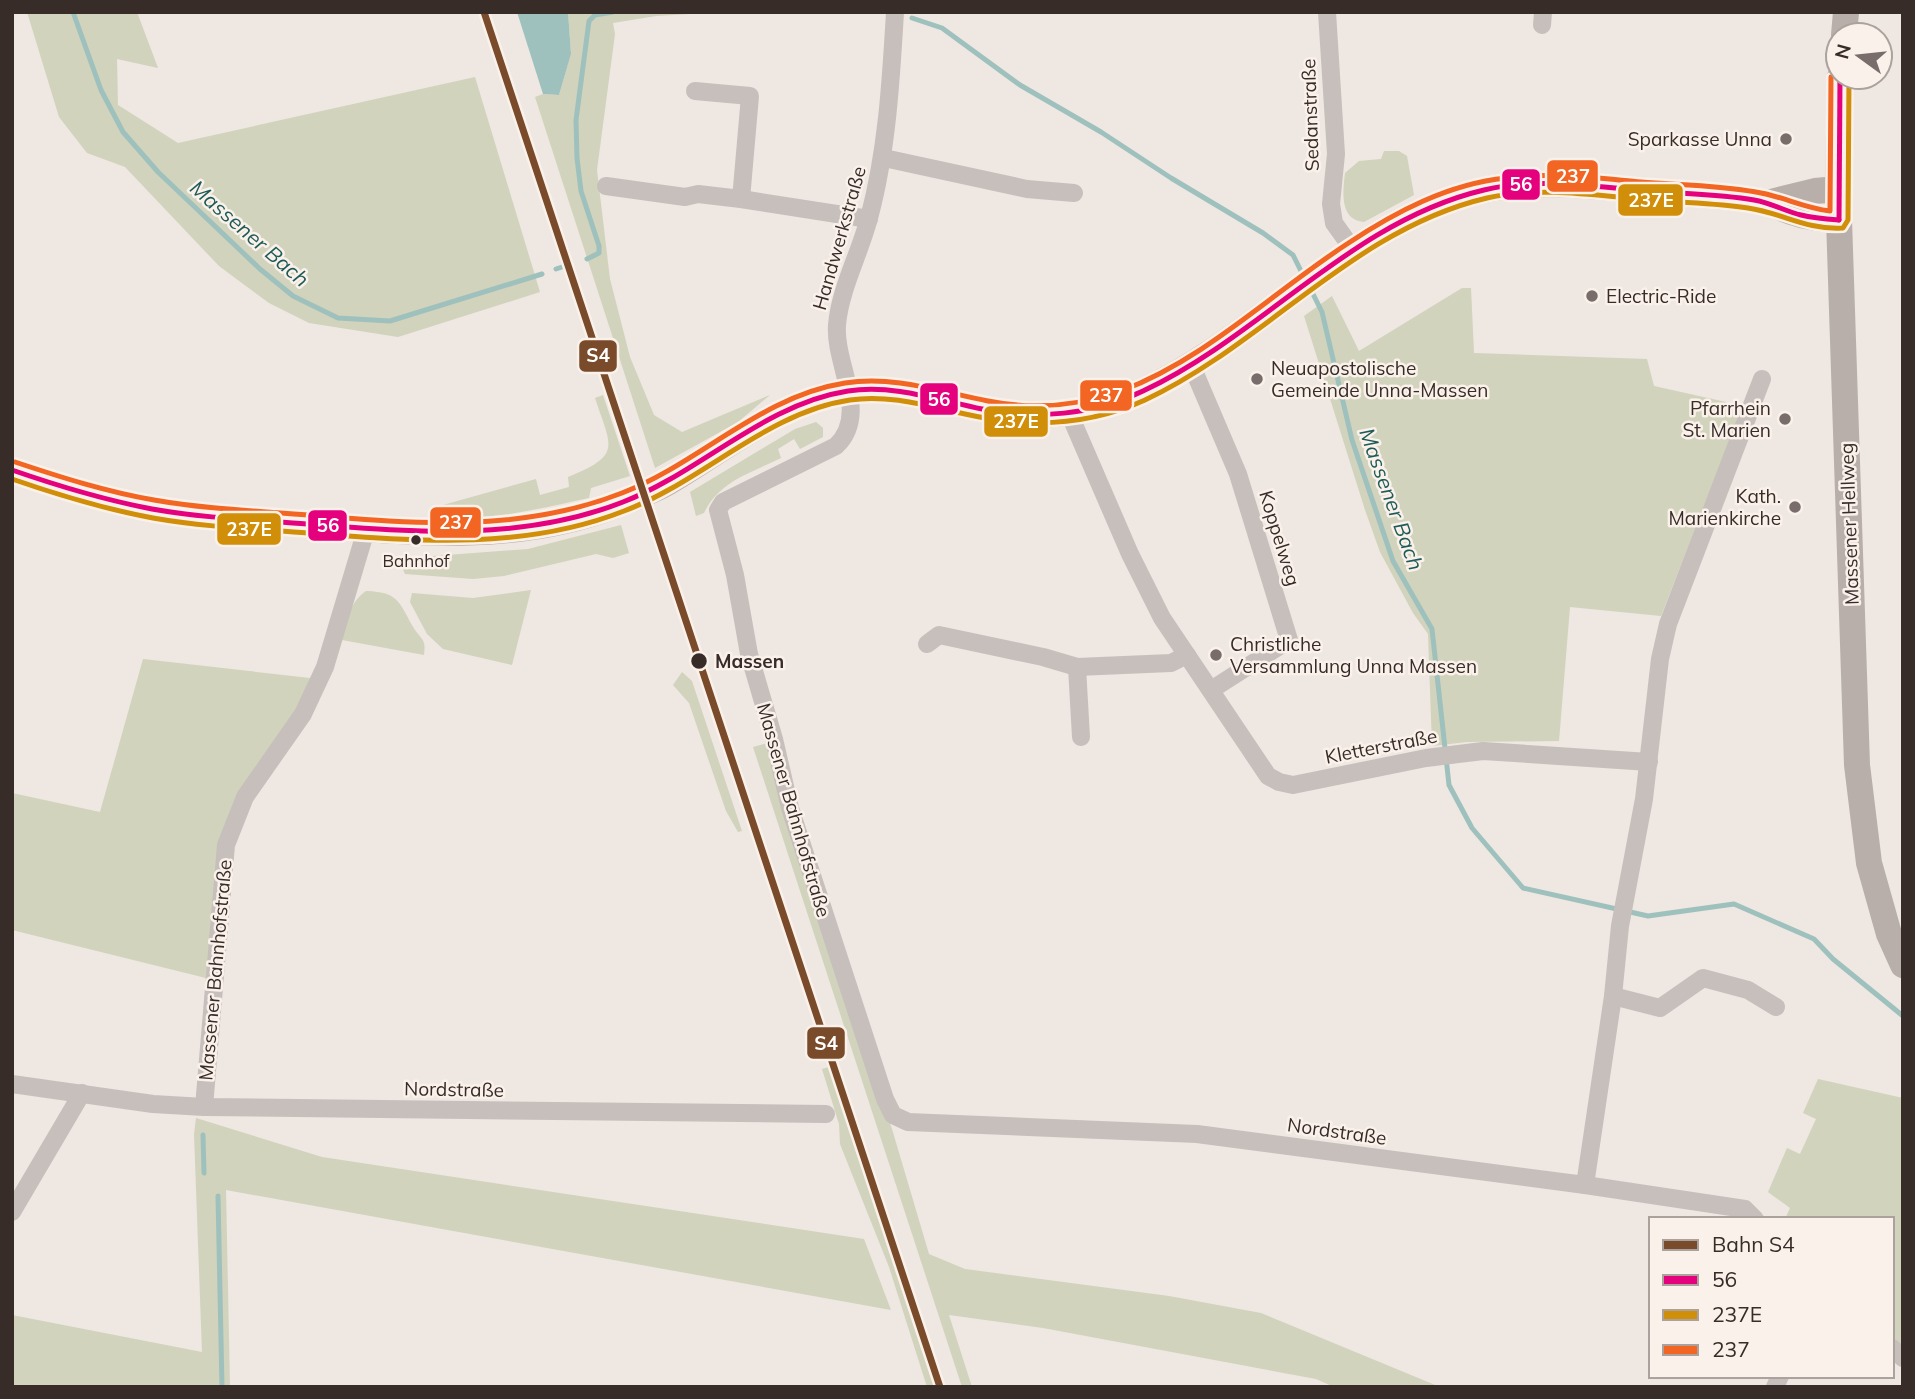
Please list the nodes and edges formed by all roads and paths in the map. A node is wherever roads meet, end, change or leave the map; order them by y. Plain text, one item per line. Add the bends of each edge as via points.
1 (1327, 12) edge
2 (895, 16) edge
3 (695, 91) dead end
4 (1840, 91) edge
5 (884, 158) junction
6 (606, 186) dead end
7 (1838, 189) junction
8 (1074, 192) dead end
9 (741, 200) junction
10 (1767, 203) junction
11 (869, 219) junction
12 (1839, 220) junction
13 (1354, 251) junction
14 (1191, 364) junction
15 (1762, 379) dead end
16 (848, 391) junction
17 (1069, 413) junction
18 (12, 470) edge
19 (366, 530) junction
20 (927, 644) dead end
21 (1187, 655) junction
22 (1077, 667) junction
23 (1211, 690) junction
24 (1081, 737) dead end
25 (1649, 762) junction
26 (1903, 965) edge
27 (1613, 996) junction
28 (1776, 1007) dead end
29 (12, 1084) edge
30 (82, 1094) junction
31 (204, 1107) junction
32 (826, 1114) dead end
33 (908, 1122) joint
34 (1585, 1185) junction
35 (12, 1212) edge
36 (1753, 1217) edge

1 - 13 street, Sedanstraße via 1336,154 1331,204 1334,223
2 - 5 street, Handwerkstraße
3 - 9 street via 750,96
4 - 7 main road, Massener Hellweg
5 - 8 street via 1027,189
5 - 11 street, Handwerkstraße
6 - 9 street
7 - 10 main road
7 - 12 main road, Massener Hellweg
9 - 11 street
10 - 12 main road via 1814,219
10 - 13 main road via 1567,185 1497,188 1424,210
11 - 16 street, Handwerkstraße via 838,320 836,338
12 - 26 main road, Massener Hellweg via 1857,765 1875,887
13 - 14 main road
14 - 17 main road via 1142,392
14 - 23 street, Koppelweg via 1238,474 1289,640
15 - 25 street via 1668,624
16 - 17 main road via 900,392 1014,415
16 - 19 main road via 797,406 661,486 585,516 488,533
16 - 33 street, Massener Bahnhofstraße via 850,428 836,446 723,502 718,514 753,668 803,851 885,1099 893,1115
17 - 21 street, Kletterstraße via 1130,554 1162,618
18 - 19 main road via 89,495 174,512
19 - 31 street, Massener Bahnhofstraße via 325,667 303,714 245,797 226,845
20 - 22 street via 939,635
21 - 22 street via 1171,663
21 - 23 street, Kletterstraße
22 - 24 street
23 - 25 street, Kletterstraße via 1268,776 1293,785 1483,751
25 - 27 street via 1620,926
27 - 28 street via 1660,1008 1703,978 1748,990
27 - 34 street
29 - 30 street, Nordstraße
30 - 31 street, Nordstraße
30 - 35 street
31 - 32 street, Nordstraße
33 - 34 street, Nordstraße via 1198,1134
34 - 36 street, Nordstraße via 1745,1209

